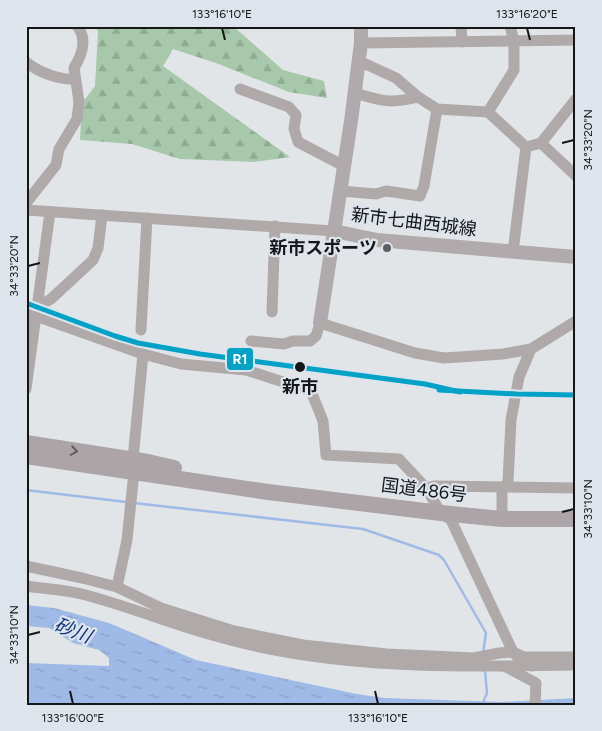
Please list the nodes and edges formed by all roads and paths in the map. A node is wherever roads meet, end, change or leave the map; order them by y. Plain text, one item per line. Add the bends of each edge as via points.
1 (77, 26) edge
2 (361, 26) edge
3 (461, 26) edge
4 (510, 26) edge
5 (576, 40) edge
6 (514, 41) junction
7 (462, 42) junction
8 (361, 44) junction
9 (359, 61) junction
10 (26, 62) edge
11 (74, 79) junction
12 (240, 88) dead end
13 (355, 93) junction
14 (418, 97) junction
15 (576, 99) edge
16 (437, 109) junction
17 (488, 112) junction
18 (570, 113) edge
19 (541, 143) junction
20 (526, 147) junction
21 (344, 166) junction
22 (576, 176) edge
23 (341, 191) junction
24 (26, 202) edge
25 (26, 210) edge
26 (50, 212) junction
27 (102, 215) junction
28 (147, 218) junction
29 (275, 226) junction
30 (334, 232) junction
31 (513, 252) junction
32 (576, 257) edge
33 (272, 312) dead end
34 (33, 315) edge
35 (576, 321) edge
36 (320, 323) junction
37 (141, 330) dead end
38 (251, 341) dead end
39 (531, 348) junction
40 (142, 354) junction
41 (26, 389) edge
42 (26, 443) edge
43 (26, 456) edge
44 (134, 466) junction
45 (504, 487) junction
46 (426, 488) junction
47 (576, 488) edge
48 (441, 513) junction
49 (502, 519) junction
50 (576, 519) edge
51 (26, 566) edge
52 (26, 586) edge
53 (117, 587) junction
54 (513, 652) junction
55 (576, 657) edge
56 (576, 665) edge
57 (487, 666) junction
58 (505, 666) junction
59 (532, 666) junction
60 (535, 705) edge

1 - 11 street via 84,44 74,68
2 - 8 main road, 新市七曲西城線
3 - 7 street
4 - 6 street
5 - 6 street
6 - 7 street
6 - 17 street via 514,70
7 - 8 street
8 - 9 main road, 新市七曲西城線
9 - 13 main road, 新市七曲西城線
9 - 14 street via 396,78
10 - 11 street via 35,69
11 - 24 street via 77,119 59,149 56,165
12 - 21 street via 289,107 296,115 294,129 298,142
13 - 14 street via 383,102
13 - 21 main road, 新市七曲西城線
14 - 16 street
15 - 18 street
16 - 17 street
16 - 23 street via 432,150 420,196
17 - 20 street
18 - 19 street
19 - 20 street
19 - 22 street
20 - 31 street
21 - 23 main road, 新市七曲西城線
23 - 30 main road, 新市七曲西城線
25 - 26 street
26 - 27 street
26 - 34 street
27 - 28 street
27 - 34 street via 98,248 93,260
28 - 29 street
28 - 37 street
29 - 30 street
29 - 33 street
30 - 31 main road, 新市七曲西城線 via 377,240
30 - 36 main road
31 - 32 main road, 新市七曲西城線
34 - 40 street
34 - 41 street
35 - 39 street
36 - 38 street via 316,336 310,342
36 - 39 street via 415,353 444,358 503,354
39 - 45 street via 519,377 511,420 508,482
40 - 44 street
40 - 46 street via 181,364 246,370 311,391 324,421 326,455 399,459
42 -> 44 highway, 国道486号
43 - 44 highway, 国道486号
44 - 48 highway, 国道486号 via 268,492
44 - 53 street via 127,540
45 - 46 street
45 - 47 street
45 - 49 street
46 - 48 street
48 - 49 highway, 国道486号
48 - 54 street via 451,520
49 - 50 highway, 国道486号
51 - 53 street
52 - 57 street via 84,594 262,648 382,663
53 - 54 street via 161,608 234,631 303,645 387,654 474,658
54 - 55 street via 524,658
54 - 57 street
54 - 59 street
56 - 59 street
57 - 58 street
58 - 59 street
58 - 60 street via 536,683

